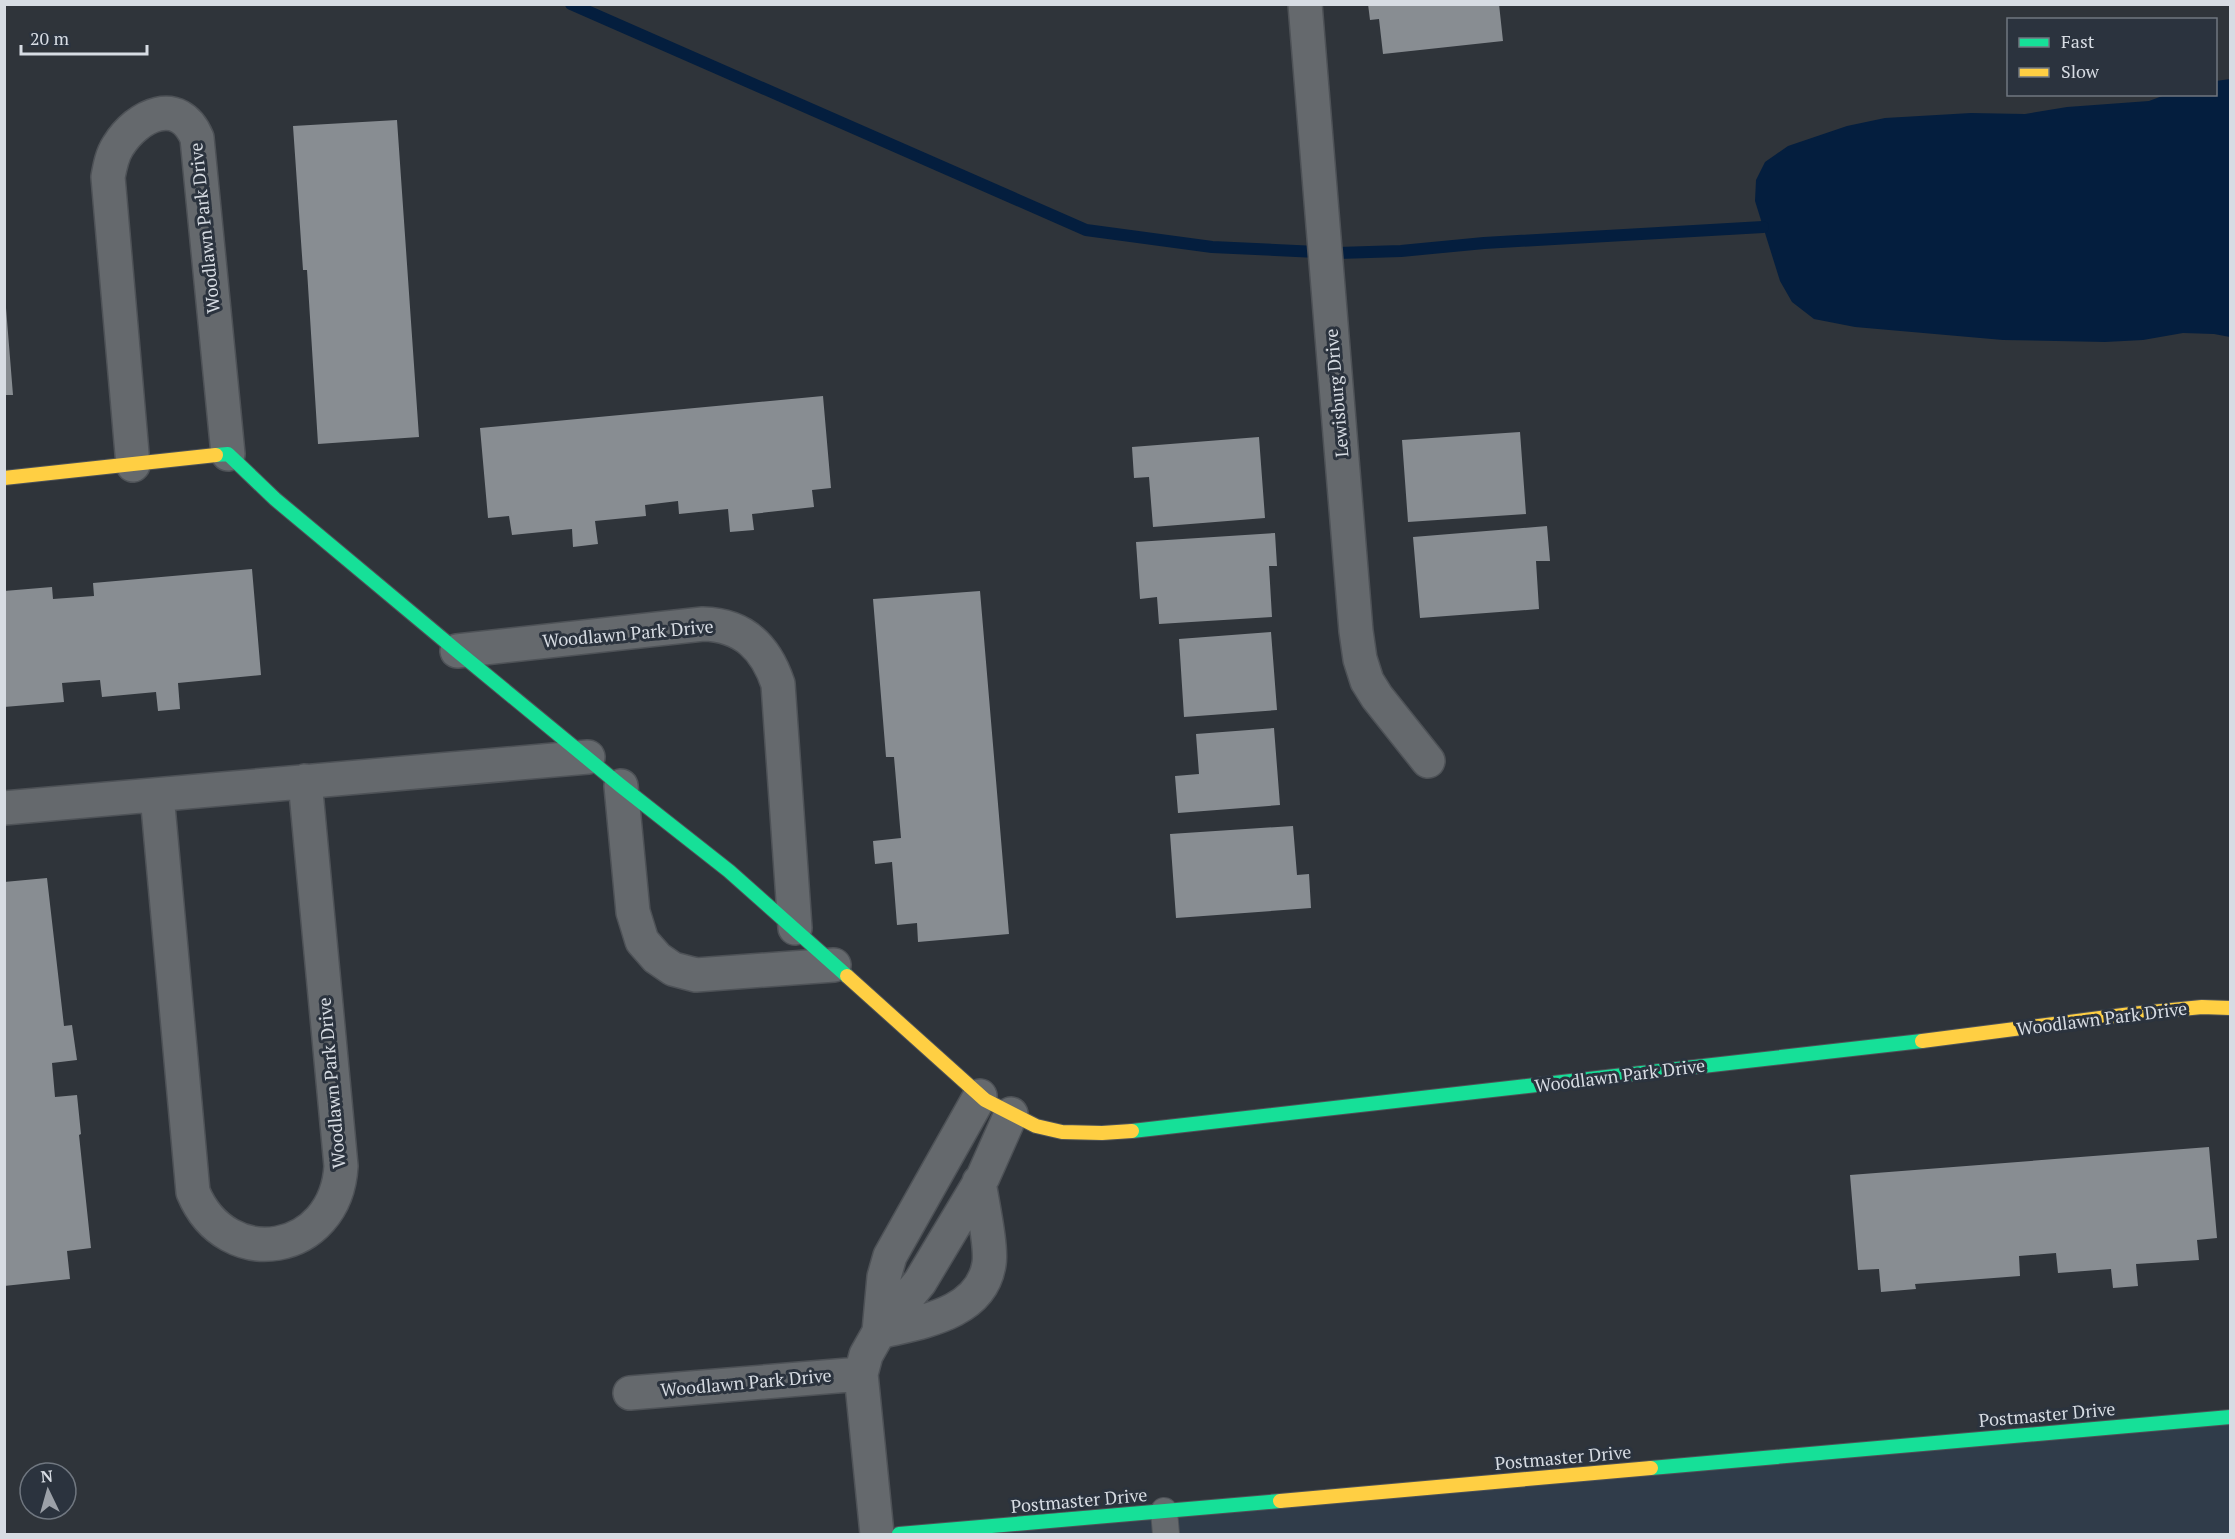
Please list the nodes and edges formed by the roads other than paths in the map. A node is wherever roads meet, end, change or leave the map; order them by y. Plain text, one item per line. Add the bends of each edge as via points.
1 (1305, 4) edge
2 (228, 454) junction
3 (133, 465) junction
4 (4, 478) edge
5 (457, 651) junction
6 (588, 757) junction
7 (1428, 760) dead end
8 (305, 781) junction
9 (621, 786) junction
10 (157, 795) junction
11 (4, 808) edge
12 (795, 928) junction
13 (834, 965) junction
14 (2230, 1008) edge
15 (980, 1096) junction
16 (1011, 1114) junction
17 (979, 1182) junction
18 (879, 1332) junction
19 (861, 1374) junction
20 (630, 1393) dead end
21 (2230, 1417) edge
22 (1165, 1523) edge
23 (878, 1534) edge
24 (899, 1534) edge

1 - 7 street, Lewisburg Drive via 1360,659 1377,697
2 - 3 street
2 - 3 street, Woodlawn Park Drive via 197,138 188,122 167,113 145,119 128,132 116,149 108,177
2 - 5 street, Woodlawn Park Drive via 275,499
3 - 4 street
5 - 6 street, Woodlawn Park Drive
5 - 12 street, Woodlawn Park Drive via 704,624 723,626 750,639 769,661 778,684
6 - 8 street
6 - 9 street, Woodlawn Park Drive
8 - 10 street
8 - 10 street, Woodlawn Park Drive via 340,1179 333,1202 318,1224 293,1239 267,1244 242,1241 223,1231 207,1217 193,1192
9 - 12 street, Woodlawn Park Drive
9 - 13 street via 633,912 642,941 657,958 673,969 696,975
10 - 11 street
12 - 13 street, Woodlawn Park Drive
13 - 15 street, Woodlawn Park Drive
14 - 16 street, Woodlawn Park Drive via 2131,1014 1125,1132 1062,1132
15 - 16 street, Woodlawn Park Drive
15 - 18 street via 890,1256
16 - 17 street
17 - 18 street via 920,1282
17 - 18 street via 990,1264 984,1280 973,1296 942,1316
18 - 19 street
19 - 20 street, Woodlawn Park Drive
19 - 23 street
21 - 22 street, Postmaster Drive
22 - 24 street, Postmaster Drive

